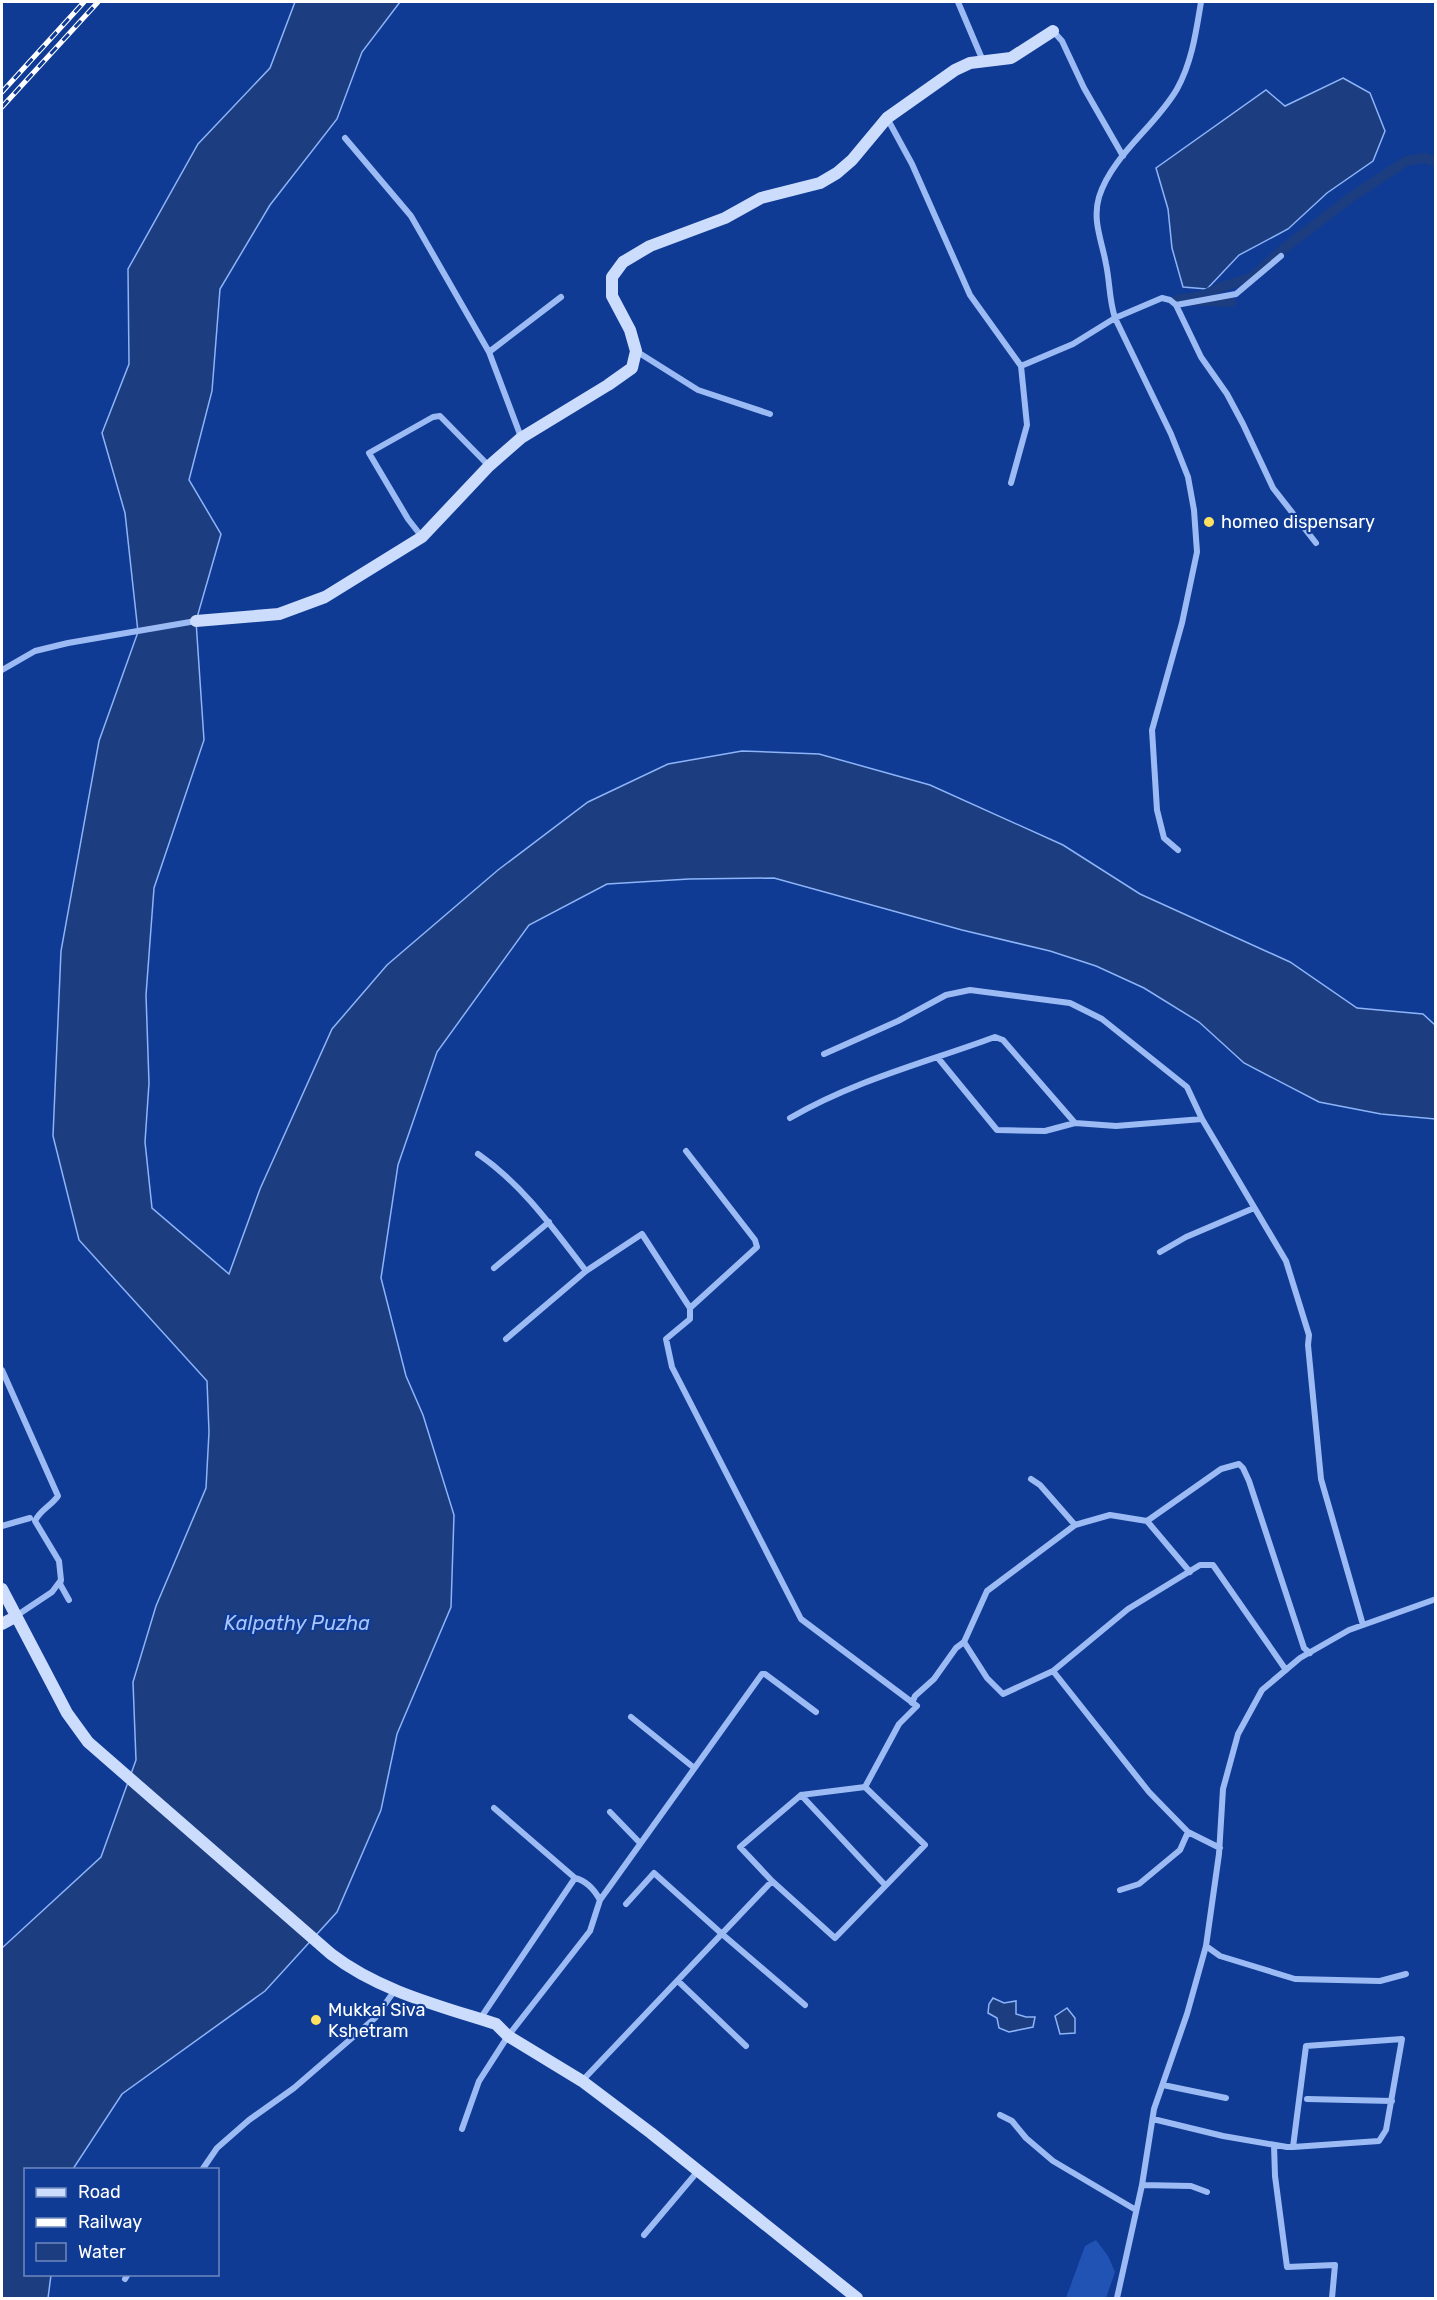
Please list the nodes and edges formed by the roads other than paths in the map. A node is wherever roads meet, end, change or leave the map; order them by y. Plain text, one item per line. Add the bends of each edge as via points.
1 (958, 2) edge
2 (1201, 2) edge
3 (1053, 31) joint
4 (983, 62) junction
5 (888, 118) junction
6 (345, 138) dead end
7 (1124, 156) junction
8 (1281, 256) dead end
9 (561, 297) dead end
10 (1176, 305) junction
11 (1115, 318) junction
12 (636, 351) junction
13 (489, 352) junction
14 (1021, 366) junction
15 (770, 414) dead end
16 (521, 438) junction
17 (489, 466) junction
18 (1011, 483) dead end
19 (422, 537) junction
20 (1316, 543) dead end
21 (196, 621) joint
22 (2, 670) edge
23 (1178, 850) dead end
24 (824, 1054) dead end
25 (938, 1058) junction
26 (790, 1118) dead end
27 (1202, 1119) junction
28 (1075, 1123) junction
29 (686, 1151) dead end
30 (478, 1154) dead end
31 (1254, 1208) junction
32 (549, 1222) junction
33 (1160, 1252) dead end
34 (494, 1268) dead end
35 (586, 1271) junction
36 (690, 1308) junction
37 (506, 1339) dead end
38 (2, 1370) edge
39 (1031, 1479) dead end
40 (30, 1518) dead end
41 (1147, 1521) junction
42 (1075, 1525) junction
43 (2, 1526) edge
44 (1190, 1572) junction
45 (61, 1580) junction
46 (2, 1589) edge
47 (1436, 1599) edge
48 (69, 1600) dead end
49 (15, 1617) junction
50 (2, 1624) edge
51 (1363, 1624) junction
52 (964, 1642) junction
53 (1310, 1653) junction
54 (1286, 1670) junction
55 (1053, 1671) junction
56 (912, 1703) junction
57 (816, 1712) dead end
58 (631, 1717) dead end
59 (693, 1767) junction
60 (865, 1787) junction
61 (801, 1795) junction
62 (494, 1808) dead end
63 (610, 1812) dead end
64 (1188, 1832) junction
65 (640, 1843) junction
66 (1220, 1848) junction
67 (575, 1878) junction
68 (772, 1881) junction
69 (885, 1885) junction
70 (1120, 1890) dead end
71 (600, 1900) junction
72 (626, 1904) dead end
73 (722, 1935) junction
74 (1206, 1946) junction
75 (1406, 1974) dead end
76 (678, 1981) junction
77 (395, 1990) junction
78 (805, 2005) dead end
79 (480, 2019) junction
80 (508, 2036) junction
81 (746, 2046) dead end
82 (582, 2081) junction
83 (1163, 2085) junction
84 (1226, 2098) dead end
85 (1307, 2099) dead end
86 (1392, 2101) junction
87 (1000, 2115) dead end
88 (1153, 2119) junction
89 (462, 2129) dead end
90 (1274, 2145) junction
91 (1293, 2147) junction
92 (203, 2168) edge
93 (698, 2171) junction
94 (1142, 2185) junction
95 (1208, 2192) dead end
96 (1136, 2210) junction
97 (644, 2235) dead end
98 (857, 2298) edge
99 (1117, 2298) edge
100 (1332, 2298) edge

1 - 4 street
2 - 7 street via 1190,63 1176,91
3 - 4 street via 1011,58
3 - 7 street
4 - 5 street via 955,70
5 - 12 street via 852,160 820,183 760,198 725,218 650,246 623,262 612,277 612,296
5 - 14 street via 970,295
6 - 13 street via 411,216
7 - 11 street via 1099,197 1096,223
8 - 10 street via 1236,294
9 - 13 street
10 - 11 street via 1162,298
10 - 20 street via 1201,357 1243,424 1273,488
11 - 14 street via 1073,344
11 - 23 street via 1171,434 1188,477 1194,510 1197,552 1152,730 1157,810 1164,838
12 - 15 street via 699,390
12 - 16 street via 632,368
13 - 16 street
14 - 18 street via 1027,424
16 - 17 street
17 - 19 street
17 - 19 street via 440,416 369,453
19 - 21 street via 325,597 279,614
21 - 22 street via 35,651
24 - 27 street via 946,995 970,990 1070,1003 1102,1019 1187,1087
25 - 26 street via 868,1080
25 - 28 street via 997,1130 1045,1131
25 - 28 street via 995,1037 1003,1040
27 - 28 street via 1116,1126
27 - 31 street
29 - 36 street via 757,1247
30 - 32 street via 516,1184
31 - 33 street
31 - 51 street via 1286,1261 1309,1335 1321,1479
32 - 34 street
32 - 35 street
35 - 36 street via 642,1234
35 - 37 street
36 - 56 street via 690,1319 666,1339 672,1367 801,1619
38 - 45 street via 58,1496 35,1521 59,1561
39 - 42 street
40 - 43 street
41 - 42 street via 1110,1515
41 - 44 street
41 - 53 street via 1221,1469 1239,1464 1244,1468 1304,1648
42 - 52 street via 987,1591
44 - 54 street via 1200,1565 1213,1565
44 - 55 street via 1128,1609
45 - 48 street
45 - 49 street via 52,1592
46 - 49 street
47 - 51 street
49 - 50 street
49 - 77 street via 67,1713 88,1742 331,1954
51 - 53 street
52 - 55 street via 987,1678 1003,1694
52 - 56 street
53 - 54 street
54 - 66 street via 1262,1690 1238,1734 1223,1789
55 - 64 street via 1149,1792
56 - 60 street via 917,1706 899,1724
57 - 59 street via 762,1674
58 - 59 street
59 - 65 street
60 - 61 street
60 - 69 street via 925,1845
61 - 68 street via 740,1847
61 - 69 street
62 - 67 street
63 - 65 street
64 - 66 street
64 - 70 street via 1180,1850 1139,1884
65 - 71 street
66 - 74 street
67 - 71 street via 594,1889
67 - 79 street
68 - 69 street via 835,1938
68 - 73 street
71 - 80 street via 590,1931
72 - 73 street via 654,1873
73 - 76 street
73 - 78 street
74 - 75 street via 1220,1956 1295,1979 1380,1981
74 - 83 street
76 - 81 street
76 - 82 street
77 - 79 street
77 - 92 street via 375,2018 294,2088 249,2120 217,2148
79 - 80 street via 496,2024
80 - 82 street
80 - 89 street via 479,2081
82 - 93 street
83 - 84 street
83 - 88 street
85 - 86 street
86 - 91 street via 1386,2130 1379,2141
86 - 91 street via 1402,2039 1306,2046
87 - 96 street via 1012,2121 1053,2161
88 - 90 street
88 - 94 street
90 - 91 street
90 - 100 street via 1287,2267 1335,2265
93 - 97 street
93 - 98 street
94 - 95 street via 1191,2186
94 - 96 street
96 - 99 street

